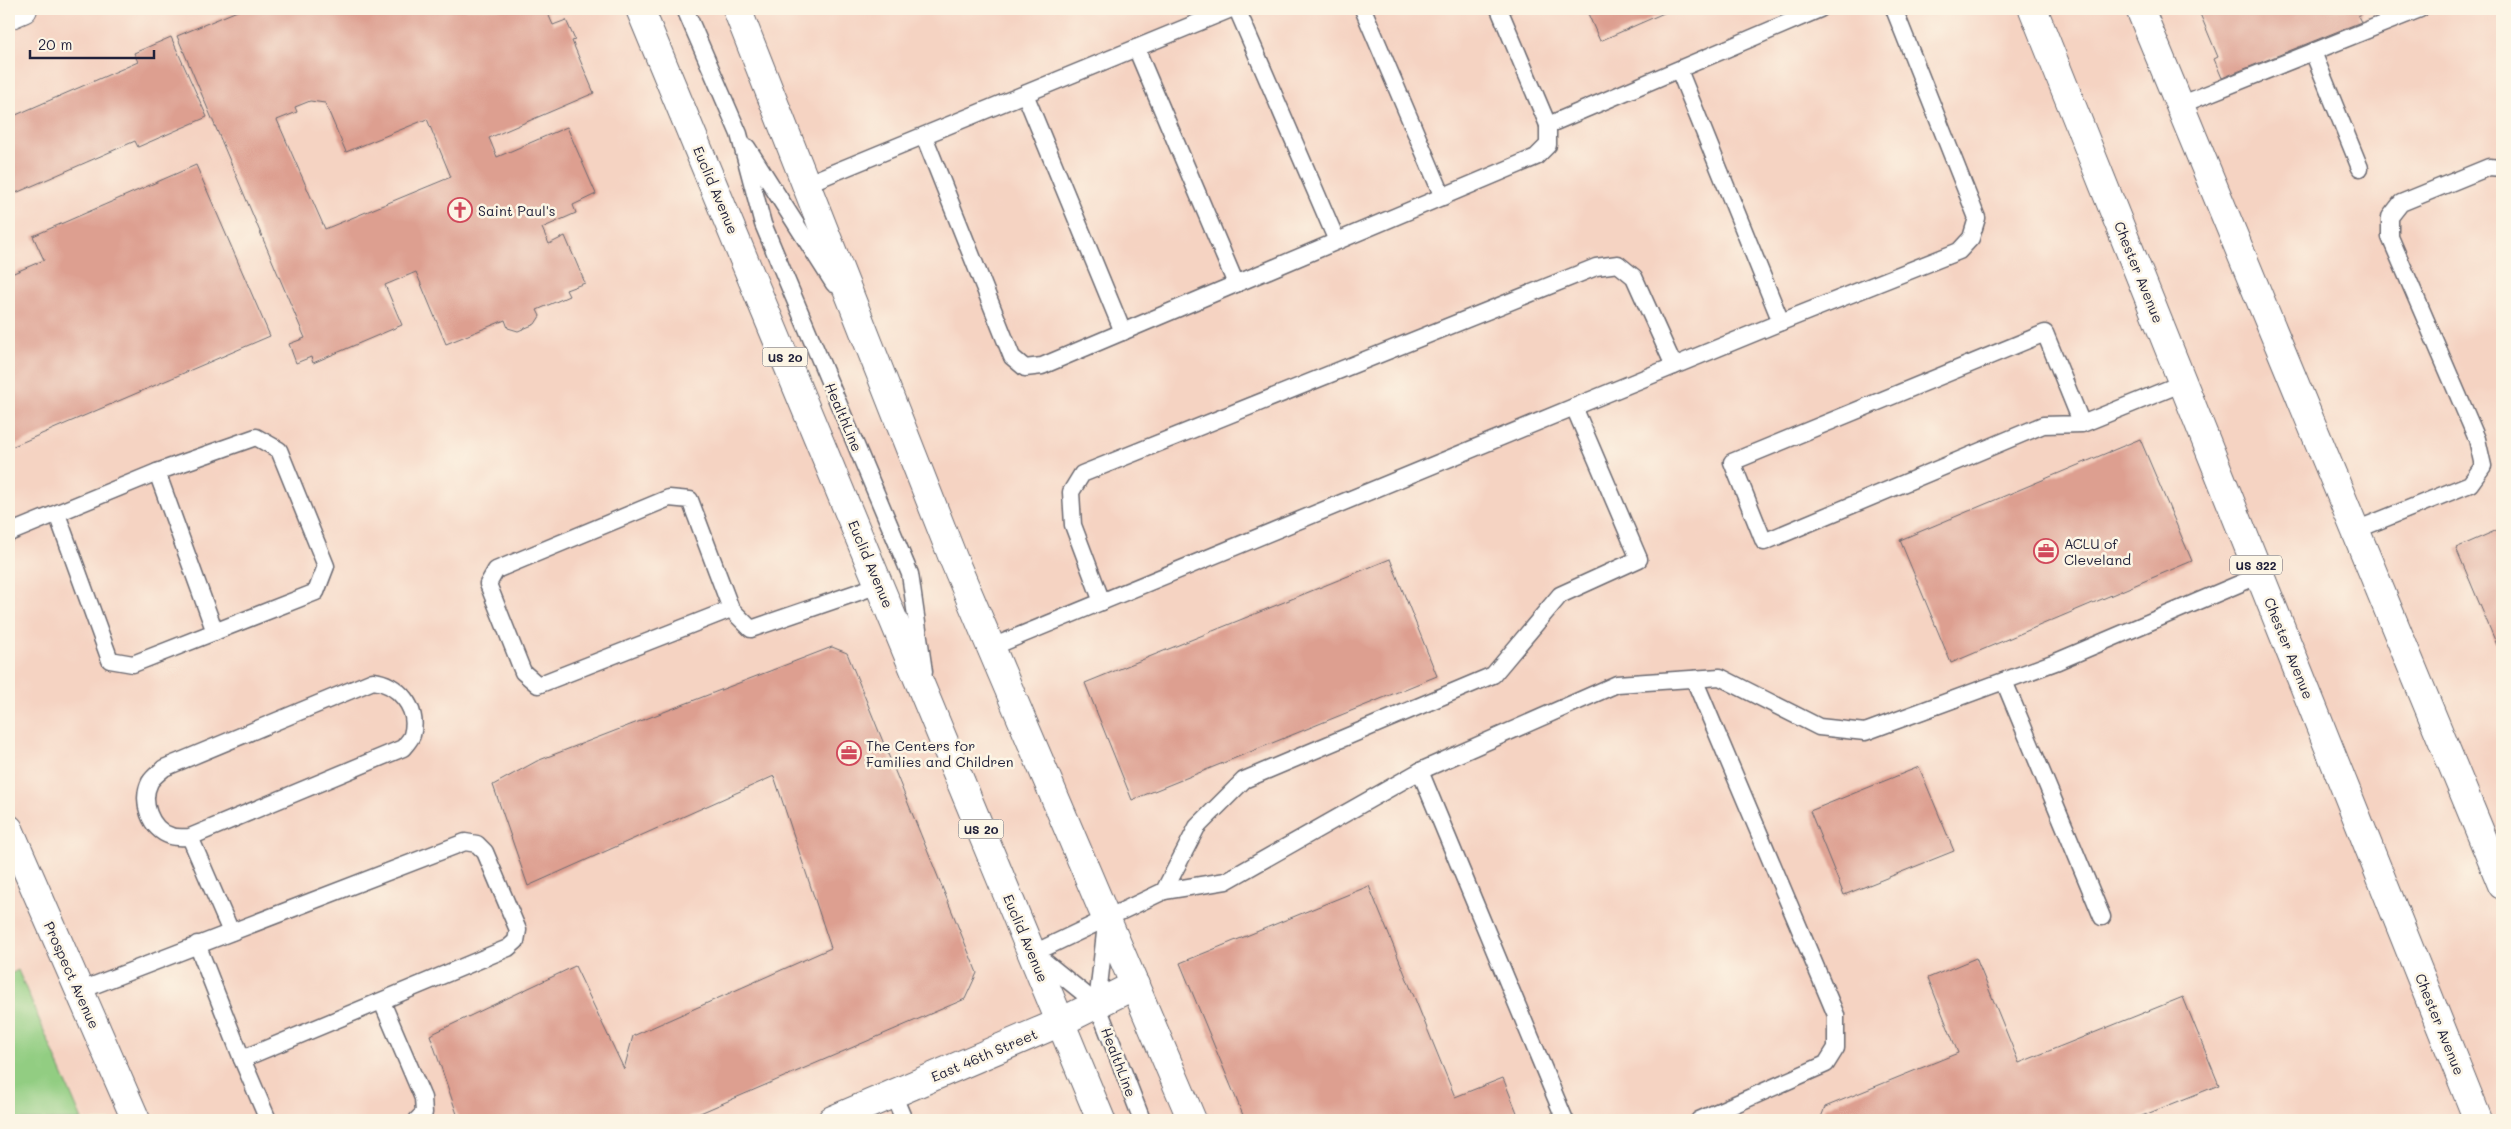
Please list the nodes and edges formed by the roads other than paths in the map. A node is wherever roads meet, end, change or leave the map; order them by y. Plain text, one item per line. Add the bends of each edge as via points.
1 (23, 9) edge
2 (640, 9) edge
3 (685, 9) edge
4 (737, 9) edge
5 (1231, 9) edge
6 (1237, 9) edge
7 (1362, 9) edge
8 (1499, 9) edge
9 (1820, 9) edge
10 (1894, 9) edge
11 (2033, 9) edge
12 (2140, 9) edge
13 (2420, 9) edge
14 (9, 15) edge
15 (1136, 48) junction
16 (2313, 52) junction
17 (1679, 70) junction
18 (1025, 94) junction
19 (2180, 105) junction
20 (1548, 125) junction
21 (738, 134) junction
22 (924, 136) junction
23 (2360, 168) dead end
24 (2502, 168) edge
25 (806, 184) junction
26 (1442, 197) junction
27 (1337, 242) junction
28 (1236, 284) junction
29 (1781, 322) junction
30 (1123, 332) junction
31 (865, 334) junction
32 (1674, 366) junction
33 (2183, 383) junction
34 (1574, 407) junction
35 (2082, 424) junction
36 (157, 472) junction
37 (57, 514) junction
38 (2356, 530) junction
39 (9, 533) edge
40 (2260, 575) junction
41 (879, 585) junction
42 (1102, 602) junction
43 (731, 609) junction
44 (215, 632) junction
45 (992, 648) junction
46 (1694, 679) junction
47 (2004, 681) junction
48 (929, 705) junction
49 (1420, 772) junction
50 (9, 830) edge
51 (190, 836) junction
52 (2502, 885) edge
53 (1164, 891) junction
54 (1106, 917) junction
55 (2102, 917) dead end
56 (231, 932) junction
57 (197, 944) junction
58 (1034, 953) junction
59 (1136, 985) junction
60 (79, 991) junction
61 (382, 1002) junction
62 (1097, 1004) junction
63 (1061, 1022) junction
64 (242, 1059) junction
65 (893, 1094) junction
66 (136, 1120) edge
67 (268, 1120) edge
68 (417, 1120) edge
69 (832, 1120) edge
70 (904, 1120) edge
71 (1101, 1120) edge
72 (1142, 1120) edge
73 (1192, 1120) edge
74 (1565, 1120) edge
75 (1699, 1120) edge
76 (2478, 1120) edge

1 - 14 main road
2 - 41 main road, Euclid Avenue / US 20
3 - 21 lane, HealthLine
4 - 25 main road
5 - 15 lane
6 - 27 lane
7 - 26 lane
8 - 20 lane
9 - 17 lane
10 - 29 lane via 1977,218 1971,238 1959,251
11 - 33 main road, Chester Avenue / US 322
12 - 19 main road
13 - 16 lane
15 - 18 lane
15 - 28 lane
16 - 19 lane
16 - 23 lane
17 - 20 lane
17 - 29 lane
18 - 22 lane
18 - 30 lane
19 - 38 main road
20 - 26 lane via 1548,144 1536,157
21 - 31 lane, HealthLine
21 - 48 lane, HealthLine via 763,224 910,574
22 - 25 lane
22 - 30 lane via 1012,357 1025,368 1042,366
24 - 38 lane via 2489,167 2401,203 2390,217 2390,237 2477,439 2483,466 2470,484
25 - 31 main road
26 - 27 lane
27 - 28 lane
28 - 30 lane
29 - 32 lane
31 - 45 main road
32 - 34 lane
32 - 42 lane via 1634,277 1618,264 1596,266 1082,474 1071,492 1073,525
33 - 35 lane
33 - 40 main road, Chester Avenue / US 322
34 - 42 lane
34 - 53 lane via 1639,559 1560,595 1493,675 1244,780 1197,826
35 - 35 lane via 2043,425 1764,542 1732,462 2045,333
36 - 37 lane
36 - 44 lane
36 - 44 lane via 256,437 279,450 326,566 316,592
37 - 39 lane
37 - 44 lane via 110,660 132,664
38 - 52 main road
40 - 47 lane
40 - 76 main road, Chester Avenue / US 322
41 - 43 lane via 751,630
41 - 48 main road, Euclid Avenue / US 20
42 - 45 lane
43 - 43 lane via 538,685 523,672 488,584 496,570 669,498 690,500
45 - 54 main road
46 - 47 lane via 1720,677 1819,727 1865,732
46 - 49 lane via 1617,684
46 - 75 lane via 1836,1015 1836,1048 1826,1064
47 - 55 lane
48 - 58 main road, Euclid Avenue / US 20
49 - 53 lane via 1226,881
49 - 74 lane
50 - 60 main road, Prospect Avenue
51 - 51 lane via 403,748 412,735 413,718 407,702 397,689 385,682 373,681 164,768 150,781 145,799 150,815 158,830 172,837
51 - 56 lane
53 - 54 lane
54 - 58 lane
54 - 59 main road
54 - 62 lane, HealthLine
56 - 57 lane
56 - 61 lane via 465,842 477,844 486,852 518,930 516,941 508,948
57 - 60 lane
57 - 64 lane
58 - 62 lane, HealthLine
58 - 63 main road, Euclid Avenue / US 20
59 - 62 main road, East 46th Street
59 - 73 main road
60 - 66 main road, Prospect Avenue
61 - 64 lane
61 - 68 lane via 423,1098 424,1113
62 - 63 main road, East 46th Street
62 - 72 lane, HealthLine
63 - 65 main road, East 46th Street
63 - 71 main road, Euclid Avenue / US 20
64 - 67 lane
65 - 69 main road, East 46th Street
65 - 70 lane

